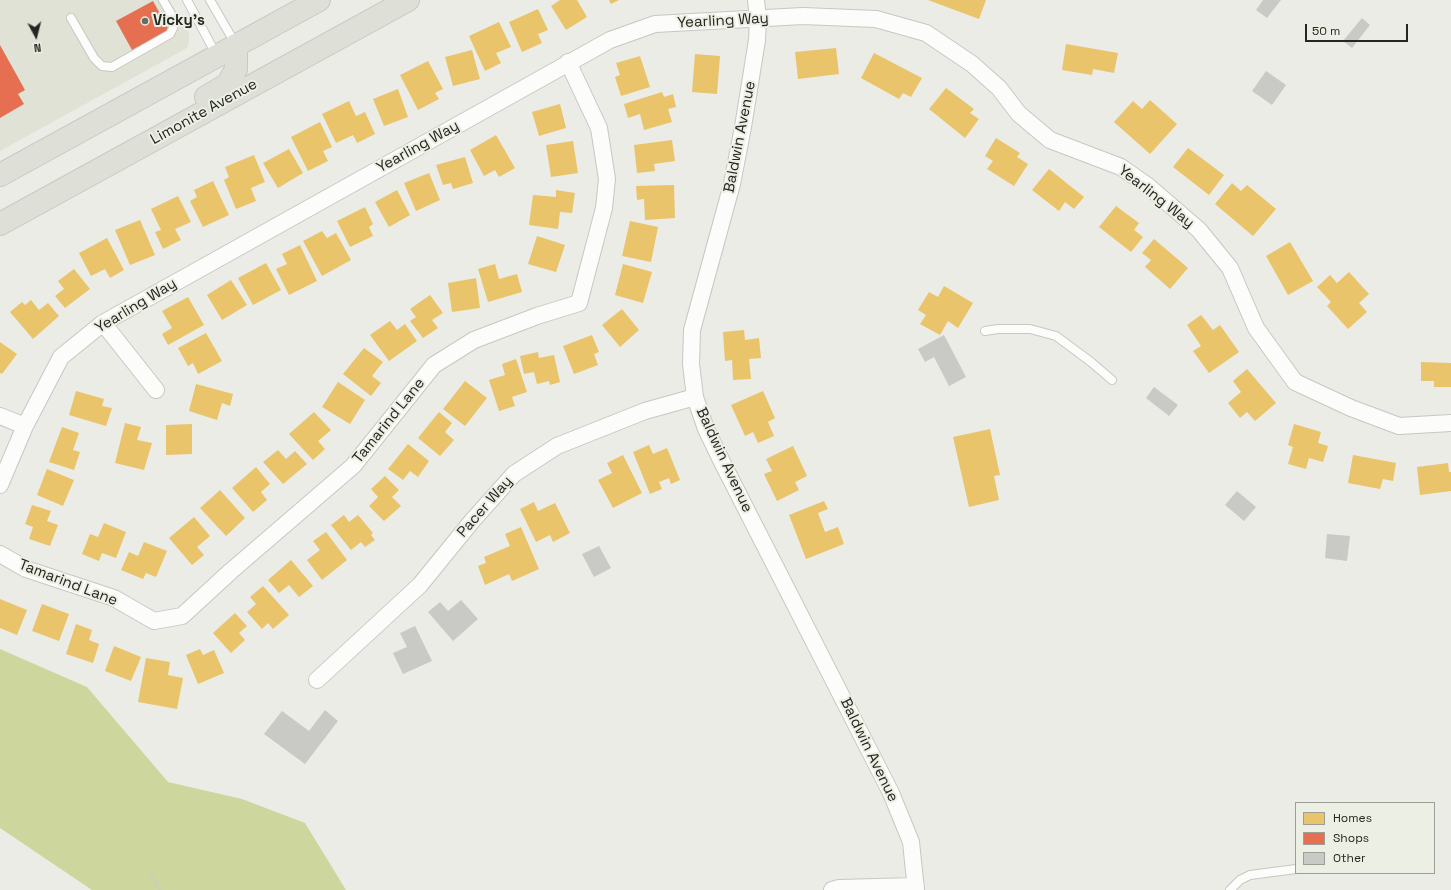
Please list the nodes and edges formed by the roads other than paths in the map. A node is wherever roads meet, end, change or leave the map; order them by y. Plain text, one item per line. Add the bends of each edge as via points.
1 (164, 0) edge
2 (187, 0) edge
3 (210, 0) edge
4 (319, 0) edge
5 (408, 0) edge
6 (756, 0) edge
7 (71, 18) dead end
8 (758, 19) junction
9 (236, 45) junction
10 (217, 56) junction
11 (568, 62) junction
12 (0, 175) edge
13 (68, 187) junction
14 (0, 224) edge
15 (103, 323) junction
16 (985, 331) dead end
17 (1112, 380) dead end
18 (156, 390) dead end
19 (695, 397) junction
20 (0, 416) edge
21 (1451, 423) edge
22 (25, 426) junction
23 (0, 484) edge
24 (0, 554) edge
25 (317, 680) dead end
26 (1295, 869) edge
27 (916, 888) edge
28 (832, 890) edge
29 (1230, 890) edge

1 - 7 lane via 174,19 170,34 112,67 102,66 94,58
2 - 10 lane
3 - 9 lane
4 - 9 main road
5 - 13 main road, Limonite Avenue
6 - 8 street, Baldwin Avenue
8 - 11 street, Yearling Way via 655,24 610,40
8 - 19 street, Baldwin Avenue via 752,78 732,184 692,330 691,364
8 - 21 street, Yearling Way via 803,16 876,19 926,33 972,64 999,88 1018,114 1050,140 1120,167 1148,186 1199,230 1230,268 1256,328 1295,382 1351,408 1399,426
9 - 10 main road
9 - 13 main road via 236,69 228,84 83,166
10 - 12 main road
11 - 15 street, Yearling Way
11 - 24 street, Tamarind Lane via 599,128 607,179 602,221 580,303 474,340 434,365 353,466 182,616 154,621 114,598 26,570
13 - 14 main road, Limonite Avenue
15 - 18 street
15 - 22 street, Yearling Way via 61,357
16 - 17 lane via 1030,329 1056,336
19 - 25 street, Pacer Way via 645,412 557,446 514,474 420,585
19 - 27 street, Baldwin Avenue via 706,430 891,793 911,842
20 - 22 street
22 - 23 street, Yearling Way
26 - 29 lane via 1250,875
27 - 28 street

